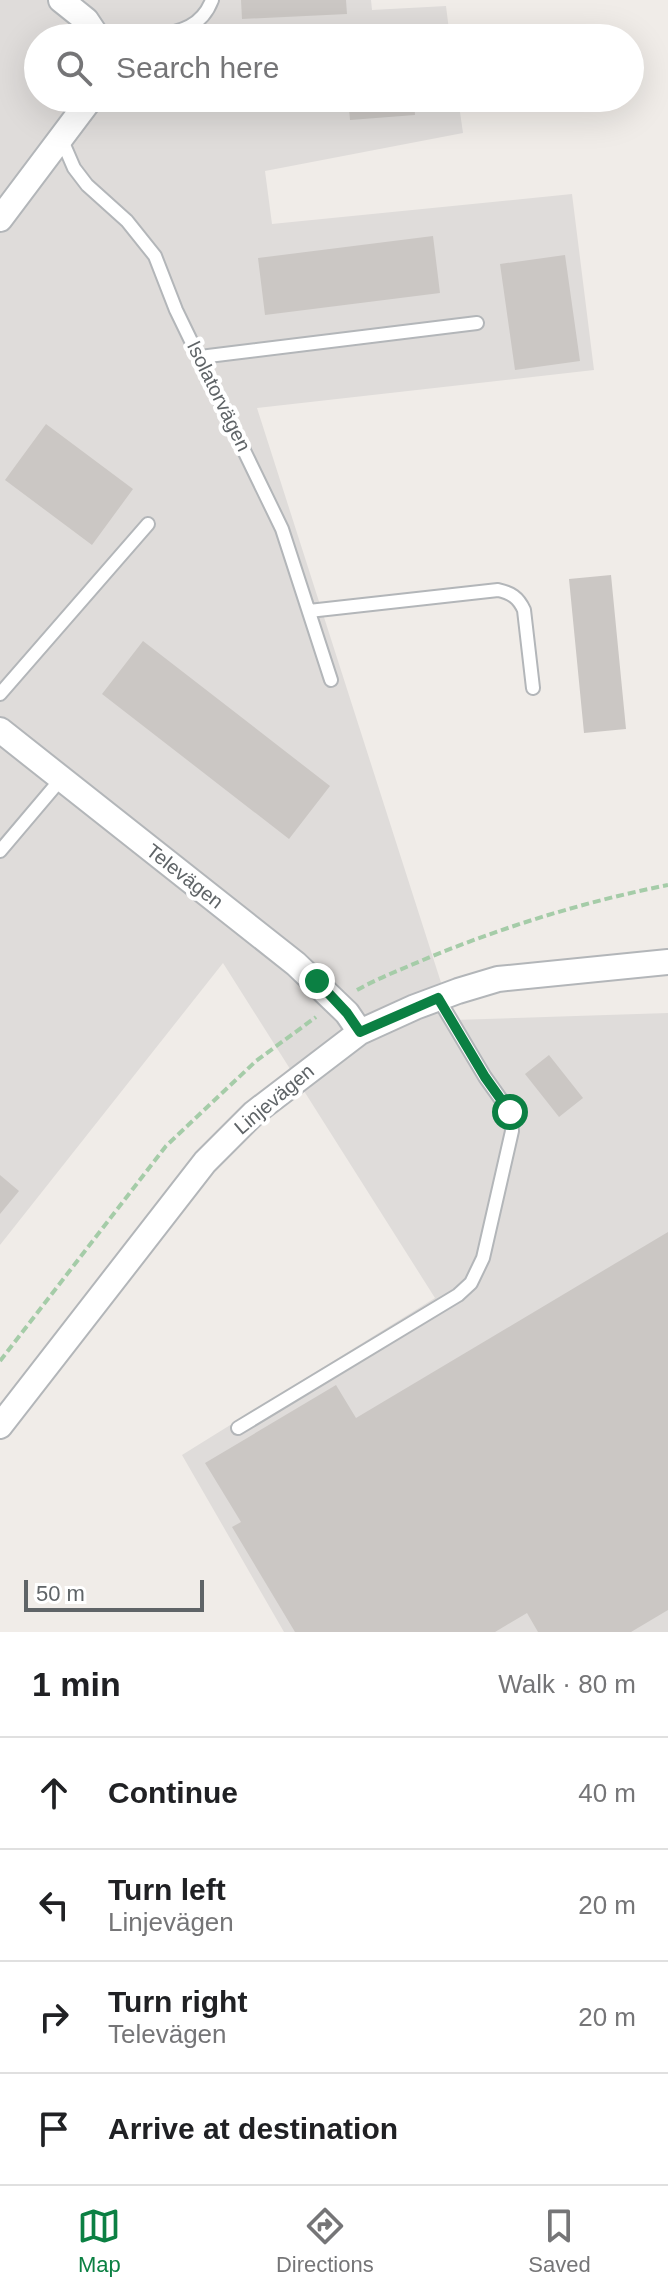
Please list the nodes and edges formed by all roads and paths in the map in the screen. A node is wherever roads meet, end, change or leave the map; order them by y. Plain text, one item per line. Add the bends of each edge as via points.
1 (61, 0) edge
2 (212, 0) edge
3 (89, 24) edge
4 (195, 24) edge
5 (80, 112) edge
6 (61, 138) junction
7 (0, 219) edge
8 (477, 323) dead end
9 (200, 357) junction
10 (148, 524) dead end
11 (309, 611) junction
12 (331, 680) dead end
13 (533, 688) dead end
14 (0, 694) edge
15 (0, 730) edge
16 (61, 779) junction
17 (0, 851) edge
18 (668, 962) edge
19 (438, 998) junction
20 (360, 1032) junction
21 (0, 1426) edge
22 (238, 1428) dead end

1 - 3 street
2 - 4 lane
5 - 6 street
6 - 7 street
6 - 9 lane, Isolatorvägen via 87,185 155,256
8 - 9 lane
9 - 11 lane, Isolatorvägen via 282,529
10 - 14 lane
11 - 12 lane, Isolatorvägen
11 - 13 lane via 498,590 510,593 524,610
15 - 16 street, Televägen
16 - 17 lane
16 - 20 street, Televägen via 296,964
18 - 19 street, Linjevägen via 498,979
19 - 20 street, Linjevägen
19 - 22 lane via 510,1112 512,1131 483,1258 471,1283 458,1295
20 - 21 street, Linjevägen via 254,1113 205,1162

